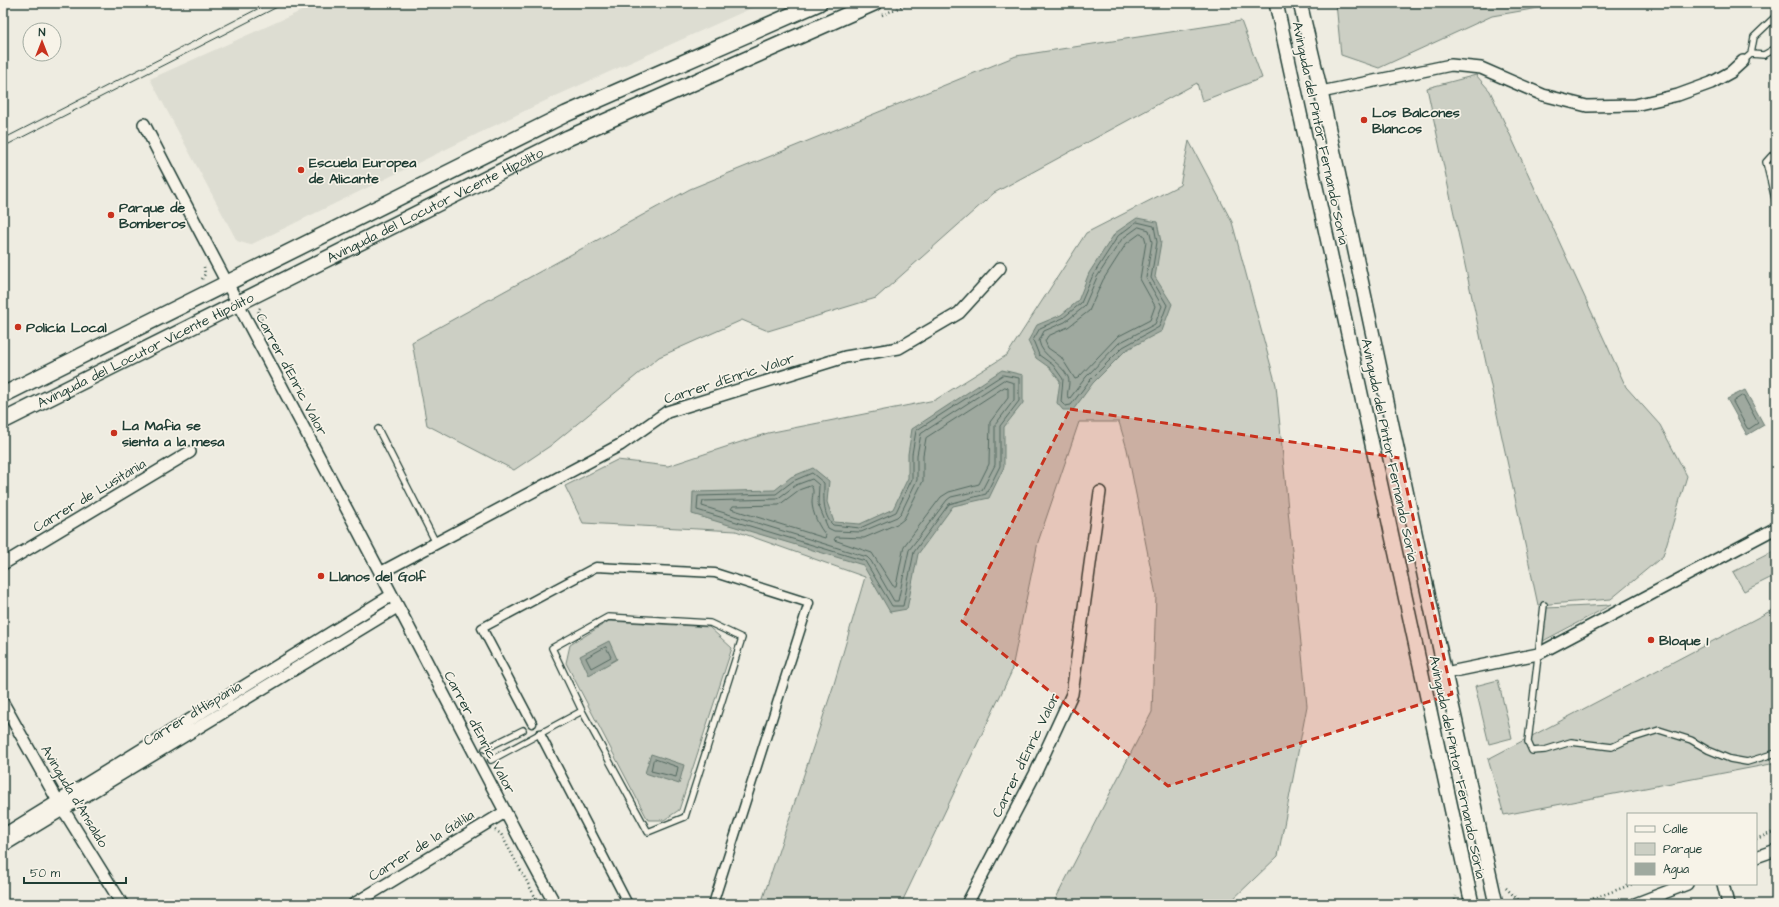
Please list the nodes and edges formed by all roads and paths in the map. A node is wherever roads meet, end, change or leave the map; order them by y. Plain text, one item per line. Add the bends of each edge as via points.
1 (819, 3) edge
2 (910, 3) edge
3 (1276, 3) edge
4 (1300, 3) edge
5 (876, 10) edge
6 (1776, 16) edge
7 (1776, 48) edge
8 (1747, 57) junction
9 (1322, 92) junction
10 (144, 124) dead end
11 (1776, 150) edge
12 (1776, 203) edge
13 (1000, 268) dead end
14 (227, 282) junction
15 (237, 303) junction
16 (262, 305) dead end
17 (250, 329) junction
18 (3, 395) edge
19 (3, 421) edge
20 (378, 429) dead end
21 (190, 452) dead end
22 (1100, 492) dead end
23 (1776, 528) edge
24 (436, 543) junction
25 (3, 564) edge
26 (380, 573) junction
27 (392, 595) junction
28 (1544, 605) dead end
29 (397, 607) junction
30 (1538, 654) junction
31 (1445, 673) junction
32 (3, 703) edge
33 (582, 711) junction
34 (532, 723) dead end
35 (523, 730) dead end
36 (540, 734) junction
37 (486, 749) dead end
38 (1776, 753) edge
39 (491, 760) dead end
40 (61, 805) junction
41 (505, 812) junction
42 (1776, 831) edge
43 (3, 835) edge
44 (1757, 839) edge
45 (3, 846) edge
46 (1776, 850) edge
47 (1757, 857) edge
48 (1630, 885) edge
49 (1684, 885) edge
50 (1723, 885) edge
51 (122, 904) edge
52 (354, 904) edge
53 (555, 904) edge
54 (628, 904) edge
55 (714, 904) edge
56 (967, 904) edge
57 (1472, 904) edge
58 (1496, 904) edge
59 (1578, 904) edge
60 (1636, 904) edge
61 (1728, 904) edge

1 - 14 main road, Avinguda del Locutor Vicente Hipólito via 566,114
2 - 5 path
3 - 57 street, Avinguda del Pintor Fernando Soria
4 - 9 street, Avinguda del Pintor Fernando Soria
5 - 15 main road, Avinguda del Locutor Vicente Hipólito via 568,138
6 - 8 lane via 1754,37
7 - 8 lane via 1764,55
8 - 9 street, Avinguda del Pintor Fernando Soria via 1731,72 1711,83 1678,95 1635,105 1587,106 1543,95 1481,68 1451,65
9 - 31 street, Avinguda del Pintor Fernando Soria
10 - 14 street, Carrer d'Enric Valor
11 - 12 lane via 1766,162
13 - 24 street, Carrer d'Enric Valor via 959,313 900,348 845,357 667,412 620,445
14 - 15 street, Carrer d'Enric Valor
14 - 18 main road, Avinguda del Locutor Vicente Hipólito
15 - 17 street, Carrer d'Enric Valor
15 - 19 main road, Avinguda del Locutor Vicente Hipólito
16 - 17 path via 258,311 262,322
17 - 26 street, Carrer d'Enric Valor
20 - 24 lane
21 - 25 street, Carrer de Lusitània
22 - 56 street, Carrer d'Enric Valor via 1072,694 1035,774
23 - 30 street, Avinguda del Pintor Fernando Soria
24 - 26 street, Carrer d'Enric Valor
26 - 27 street, Carrer d'Enric Valor
27 - 29 street, Carrer d'Enric Valor
27 - 40 street, Carrer d'Hispània
28 - 30 lane
29 - 40 street, Carrer d'Hispània
29 - 41 street, Carrer d'Enric Valor
30 - 31 street, Avinguda del Pintor Fernando Soria
30 - 38 lane via 1528,742 1532,751 1571,742 1612,747 1659,730 1691,740 1730,759 1747,762
31 - 58 street, Avinguda del Pintor Fernando Soria
32 - 40 street, Avinguda d'Ansaldo
33 - 33 lane via 648,832 685,817 742,638 710,623 608,617 552,648
33 - 36 lane
34 - 55 street via 482,628 596,567 715,573 809,603
35 - 37 lane
36 - 39 lane
36 - 54 street
40 - 43 street, Carrer d'Hispània
40 - 45 street, Carrer d'Hispània
40 - 51 street, Avinguda d'Ansaldo
41 - 52 street, Carrer de la Gàl·lia
41 - 53 street, Carrer d'Enric Valor
42 - 44 path
46 - 47 street
48 - 59 path
49 - 60 street
50 - 61 street

